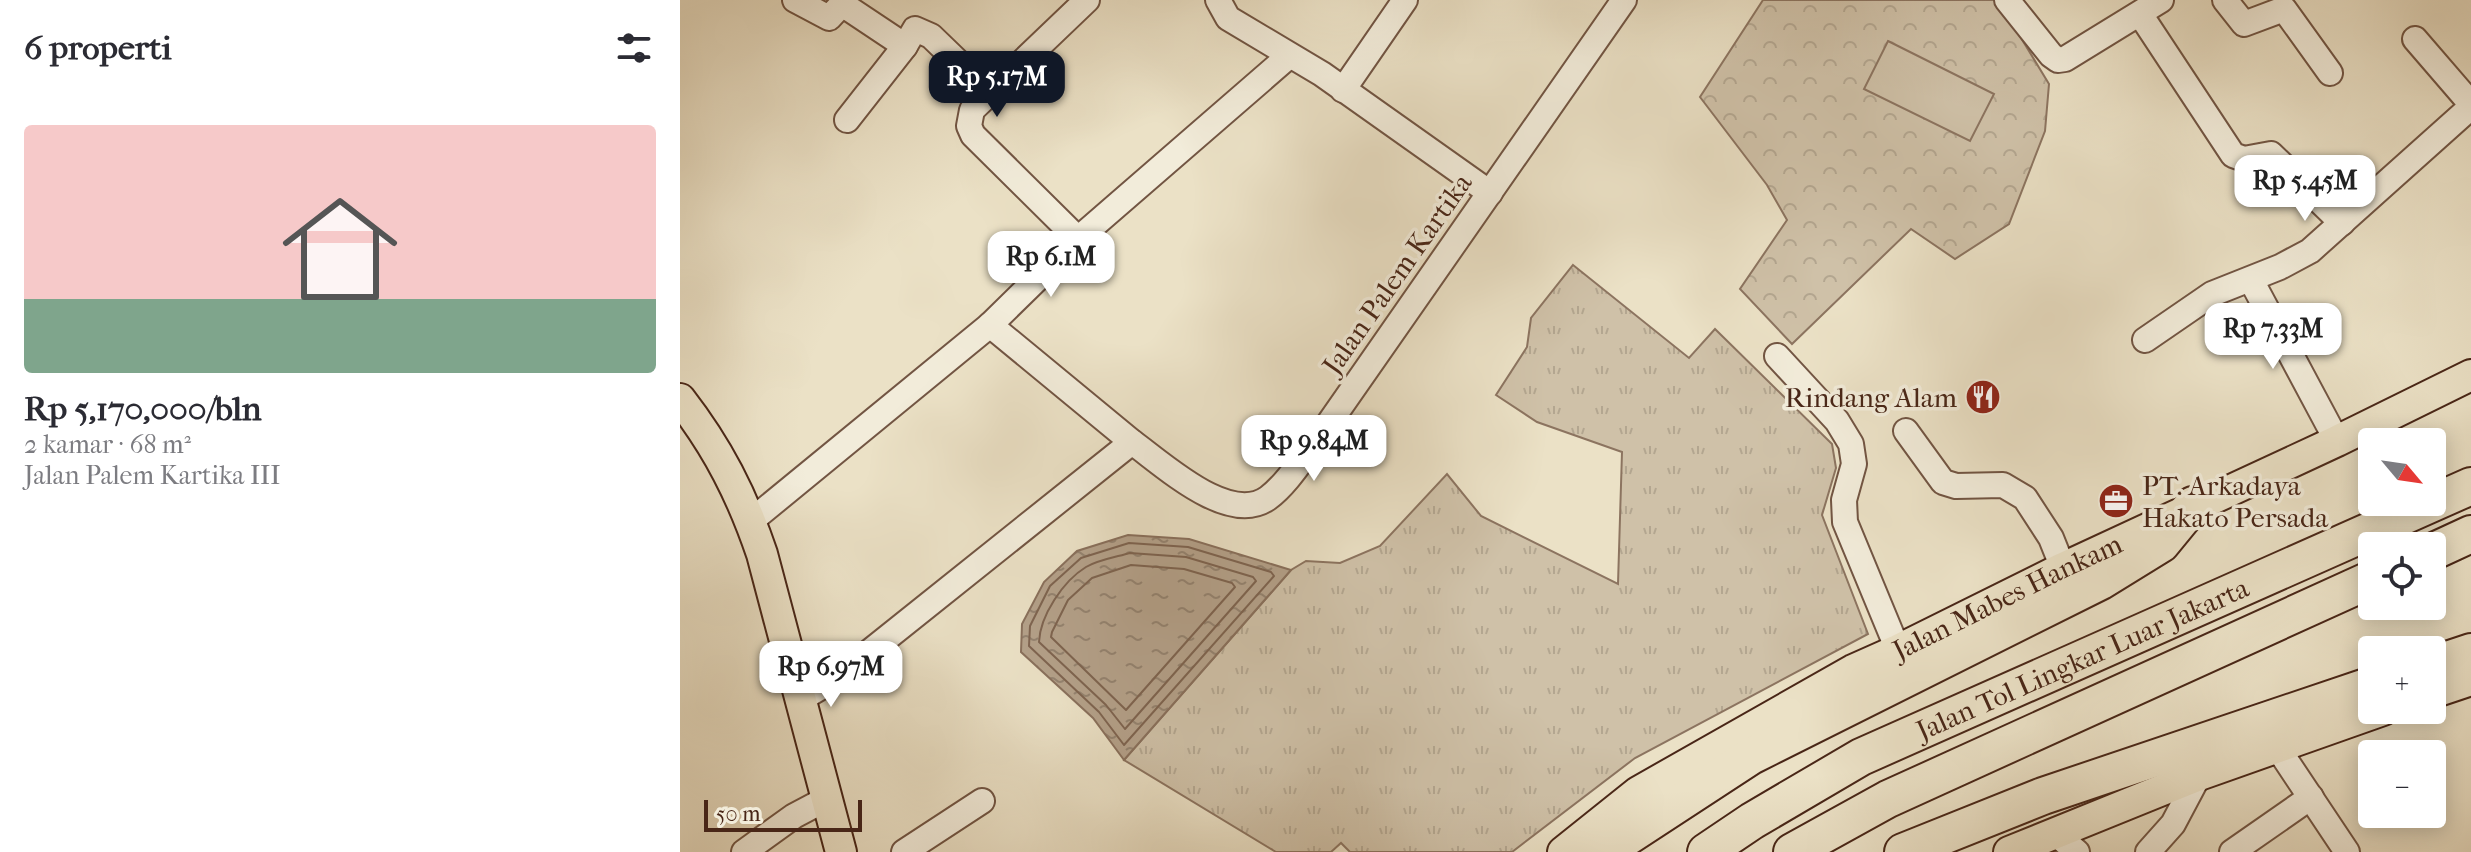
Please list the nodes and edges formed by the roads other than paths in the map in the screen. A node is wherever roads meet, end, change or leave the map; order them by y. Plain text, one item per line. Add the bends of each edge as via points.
1 (795, 0) edge
2 (1087, 0) edge
3 (1218, 0) edge
4 (1405, 0) edge
5 (1624, 0) edge
6 (2007, 0) edge
7 (2161, 0) edge
8 (2225, 0) edge
9 (844, 2) edge
10 (2140, 14) junction
11 (2415, 39) dead end
12 (905, 46) junction
13 (1289, 56) junction
14 (2330, 73) dead end
15 (1343, 90) junction
16 (989, 92) junction
17 (2471, 106) edge
18 (847, 120) dead end
19 (1490, 193) junction
20 (2342, 223) junction
21 (1078, 239) junction
22 (2251, 280) junction
23 (990, 325) junction
24 (2145, 340) dead end
25 (1777, 356) dead end
26 (2471, 375) edge
27 (680, 399) edge
28 (1906, 431) dead end
29 (2337, 441) junction
30 (1132, 442) junction
31 (2471, 486) edge
32 (2193, 505) junction
33 (751, 521) junction
34 (2471, 534) edge
35 (2446, 546) edge
36 (2063, 568) junction
37 (2358, 585) edge
38 (1898, 650) junction
39 (2446, 669) edge
40 (2470, 675) edge
41 (2446, 686) edge
42 (2358, 690) edge
43 (801, 699) junction
44 (2358, 719) edge
45 (2277, 747) junction
46 (2199, 775) junction
47 (2311, 797) junction
48 (828, 798) junction
49 (982, 801) dead end
50 (2066, 843) edge
51 (744, 852) edge
52 (841, 852) edge
53 (904, 852) edge
54 (1563, 852) edge
55 (1604, 852) edge
56 (1706, 852) edge
57 (1792, 852) edge
58 (1903, 852) edge
59 (2009, 852) edge
60 (2148, 852) edge
61 (2232, 852) edge
62 (2347, 852) edge

1 - 9 street via 829,18
2 - 16 street
3 - 13 street via 1228,18
4 - 15 street
5 - 19 street, Jalan Palem Kartika
6 - 10 street via 2058,60
7 - 10 street
8 - 14 street via 2244,24 2284,9
9 - 12 street
10 - 20 street via 2233,155 2244,159 2271,154
11 - 17 street
12 - 16 street via 915,29 931,36
12 - 18 street
13 - 15 street
13 - 21 street
15 - 19 street
16 - 21 street via 972,110 973,135
17 - 20 street
19 - 30 street, Jalan Palem Kartika via 1320,436 1270,497 1240,507 1213,500
20 - 22 street via 2296,260
21 - 23 street
22 - 24 street via 2212,294
22 - 29 street
23 - 30 street, Jalan Palem Kartika
23 - 33 street
25 - 38 street via 1837,421 1851,444 1854,464 1844,500 1845,522
26 - 29 main road, Jalan Mabes Hankam
27 - 33 main road via 722,459
28 - 36 street via 1943,482 2003,485 2025,498
29 - 32 main road, Jalan Mabes Hankam
30 - 43 street via 838,677
31 - 56 highway, Jalan Tol Lingkar Luar Jakarta via 1861,757
32 - 36 main road, Jalan Mabes Hankam
32 - 55 highway via 2161,544 2101,581 1751,756
33 - 43 main road
34 - 35 highway
36 - 38 main road, Jalan Mabes Hankam
37 - 57 highway, Jalan Tol Lingkar Luar Jakarta via 1888,799
38 - 54 main road, Jalan Mabes Hankam via 1853,670 1638,792
39 - 40 highway
40 - 41 main road
42 - 58 highway via 2043,796
43 - 48 main road
44 - 45 main road
45 - 46 main road
45 - 47 street
46 - 50 main road
46 - 60 street via 2173,824
47 - 61 street
47 - 62 street
48 - 51 street
48 - 52 main road
49 - 53 street
50 - 59 main road

